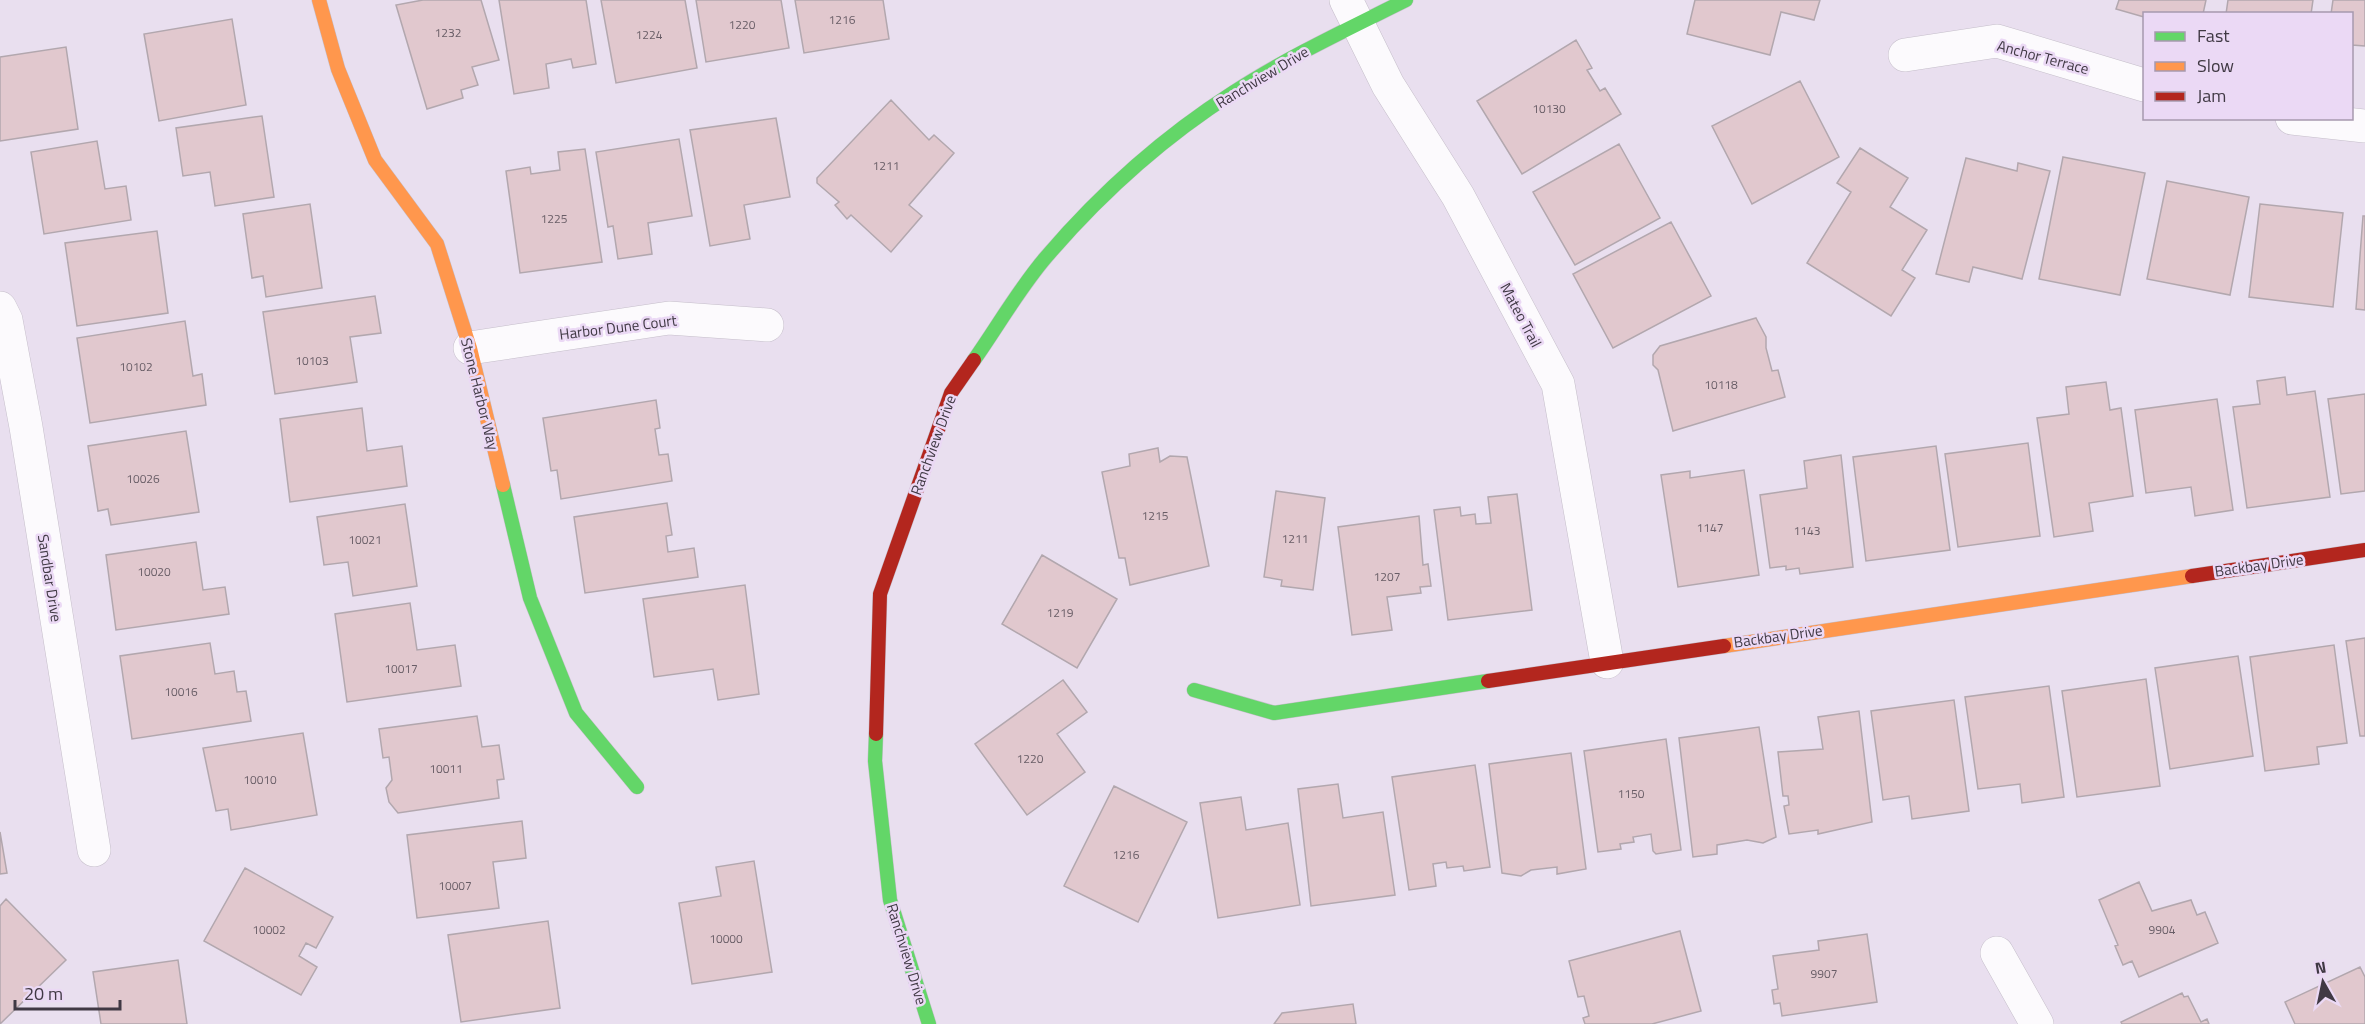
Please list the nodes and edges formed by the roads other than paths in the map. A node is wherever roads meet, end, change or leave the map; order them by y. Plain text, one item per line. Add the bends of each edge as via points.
1 (319, 0) edge
2 (1406, 0) edge
3 (1352, 12) edge
4 (1905, 55) dead end
5 (2143, 84) edge
6 (2310, 120) edge
7 (2365, 126) edge
8 (0, 308) edge
9 (767, 325) dead end
10 (470, 348) junction
11 (13, 429) edge
12 (2365, 549) edge
13 (1607, 662) junction
14 (1194, 690) dead end
15 (637, 786) dead end
16 (94, 850) dead end
17 (1997, 952) dead end
18 (929, 1024) edge
19 (2037, 1024) edge

1 - 10 street, Stone Harbor Way via 338,69 375,160 437,244
2 - 3 street, Ranchview Drive
3 - 13 street, Mateo Trail via 1388,85 1458,196 1558,384
3 - 18 street, Ranchview Drive via 1177,130 1116,184 1046,257 951,393 880,594 875,761 890,900
4 - 5 street, Anchor Terrace via 1997,41
6 - 7 street
8 - 11 street, Sandbar Drive via 6,320
9 - 10 street, Harbor Dune Court via 669,318
10 - 15 street, Stone Harbor Way via 530,598 576,714
11 - 16 street, Sandbar Drive
12 - 13 street, Backbay Drive
13 - 14 street, Backbay Drive via 1274,713
17 - 19 street

